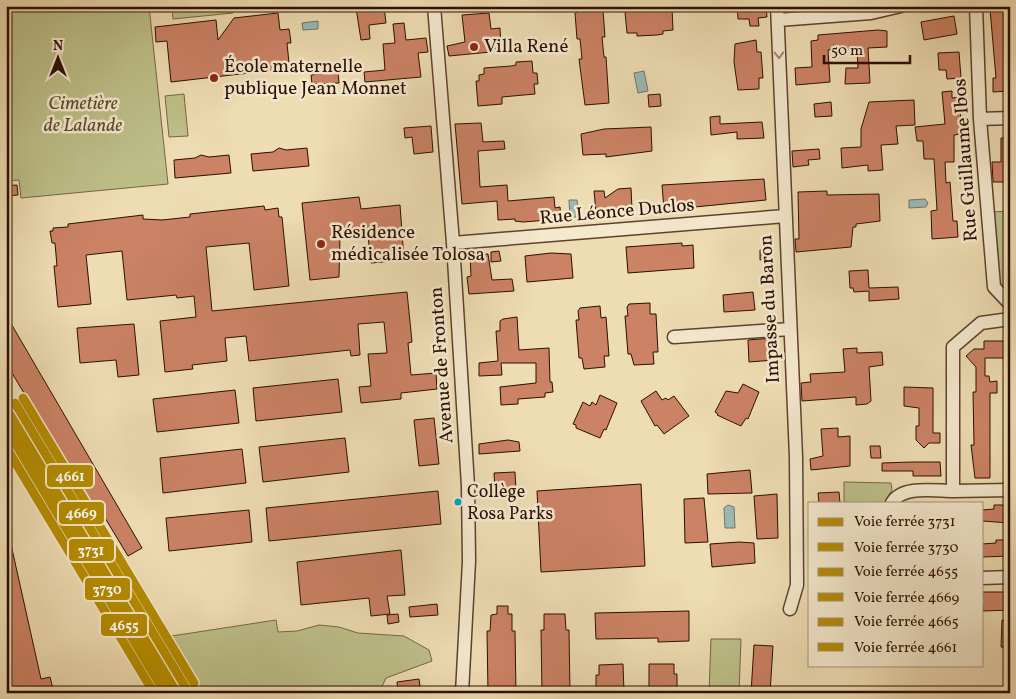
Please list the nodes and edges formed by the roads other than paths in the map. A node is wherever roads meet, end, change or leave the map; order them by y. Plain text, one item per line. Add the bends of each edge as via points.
1 (434, 6) edge
2 (777, 6) edge
3 (901, 6) edge
4 (976, 6) edge
5 (778, 20) junction
6 (1010, 118) edge
7 (980, 120) junction
8 (785, 216) junction
9 (453, 243) junction
10 (1010, 304) edge
11 (1010, 319) edge
12 (790, 329) junction
13 (674, 337) dead end
14 (1010, 490) edge
15 (953, 491) junction
16 (892, 502) edge
17 (1010, 577) edge
18 (984, 578) edge
19 (790, 609) dead end
20 (462, 693) edge

1 - 9 street, Avenue de Fronton
2 - 5 street, Impasse du Baron
3 - 5 street via 871,13
4 - 7 street, Rue Guillaume Ibos
5 -> 8 street, Impasse du Baron
6 - 7 street
7 - 10 street, Rue Guillaume Ibos via 994,287
8 - 9 street, Rue Léonce Duclos
8 - 12 street, Impasse du Baron
9 - 20 street, Avenue de Fronton via 470,532
11 - 15 street via 981,323 953,347
12 - 13 street
12 - 19 street, Impasse du Baron via 797,585
14 - 15 street
15 - 16 street via 905,492
17 - 18 street

